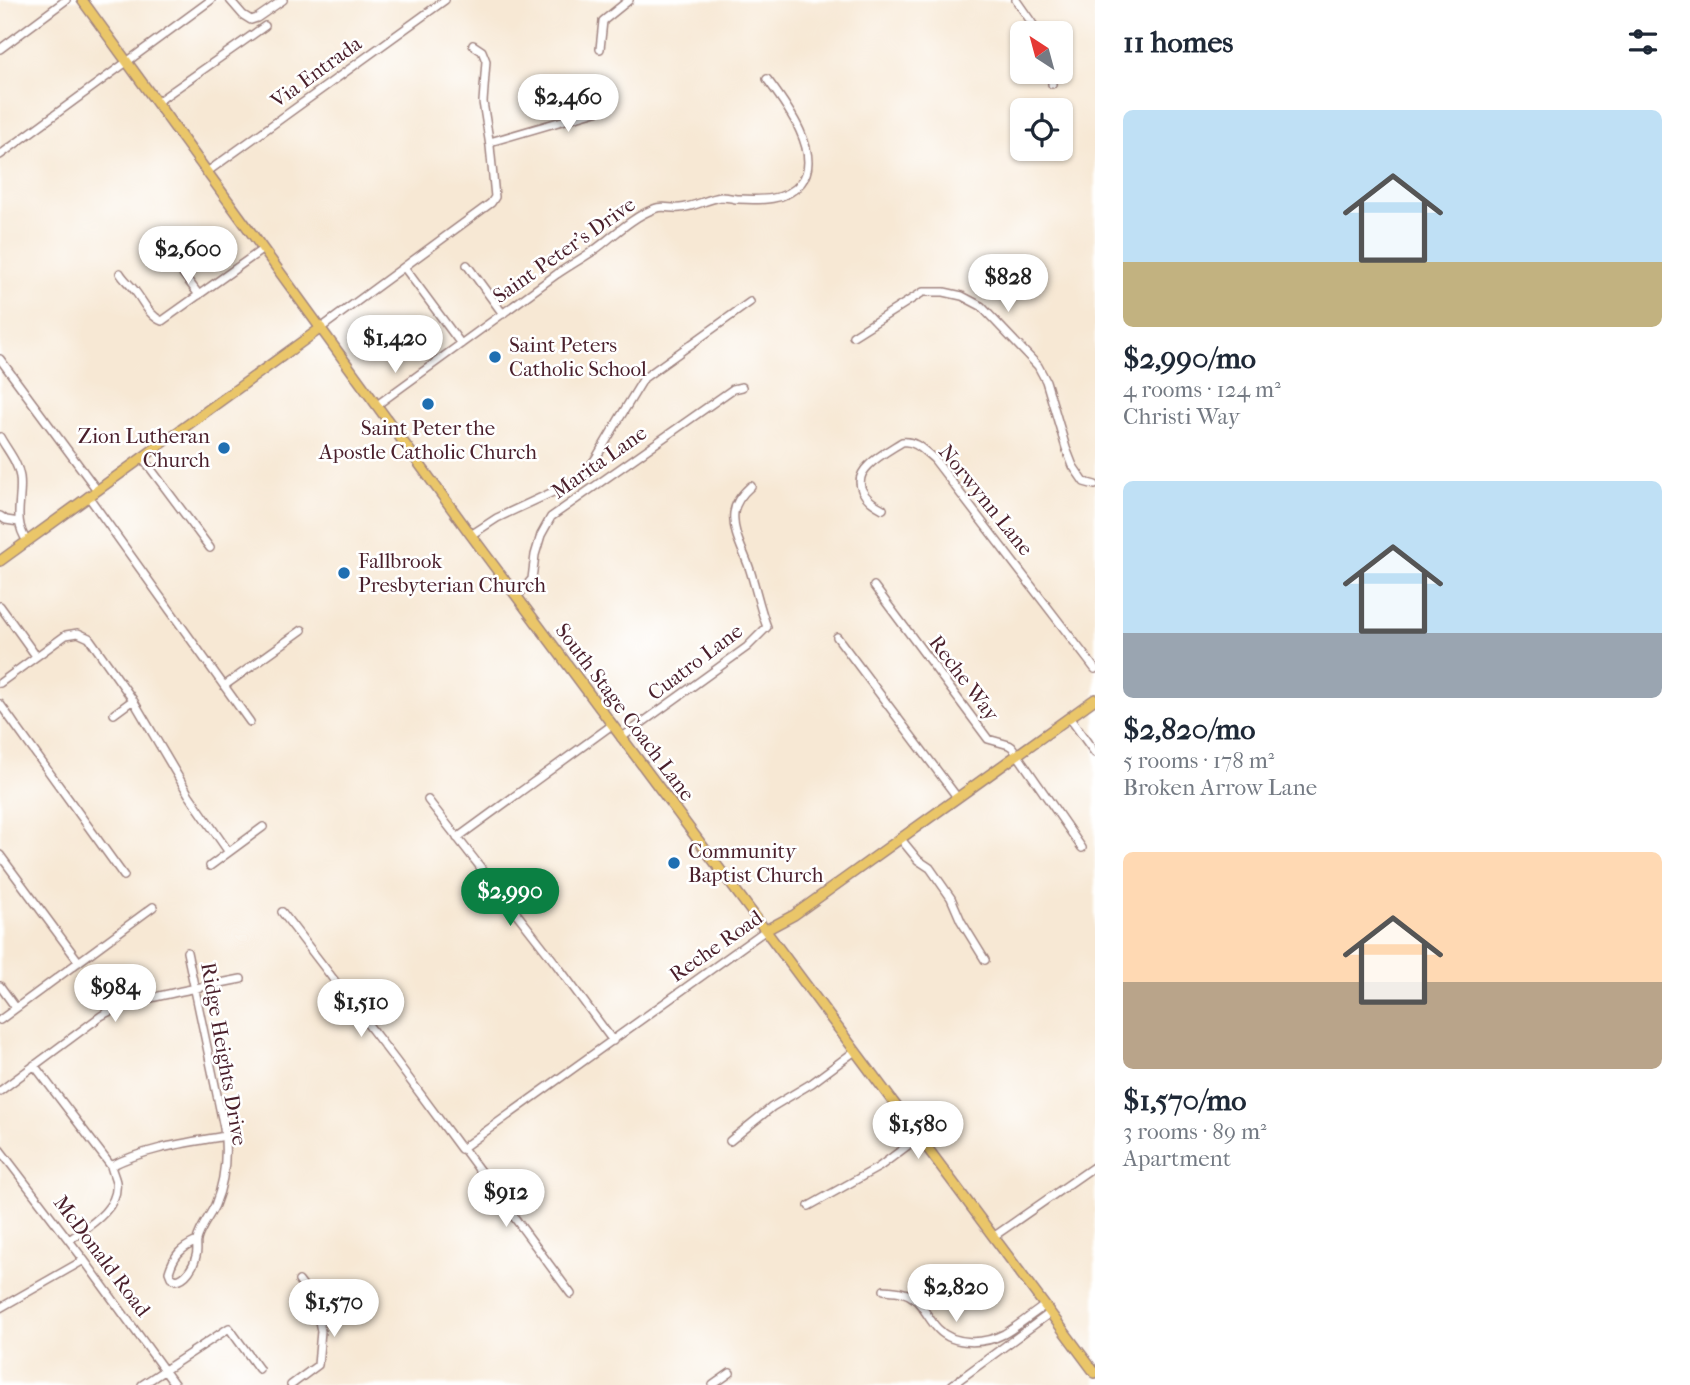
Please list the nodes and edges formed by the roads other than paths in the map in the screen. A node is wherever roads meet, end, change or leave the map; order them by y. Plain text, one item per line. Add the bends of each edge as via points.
1 (66, 0) edge
2 (82, 0) edge
3 (211, 0) edge
4 (230, 0) edge
5 (283, 0) edge
6 (445, 0) edge
7 (629, 0) edge
8 (1016, 0) edge
9 (1031, 21) edge
10 (265, 26) dead end
11 (473, 46) dead end
12 (0, 49) edge
13 (600, 49) dead end
14 (127, 62) junction
15 (767, 79) dead end
16 (611, 93) dead end
17 (157, 103) junction
18 (490, 142) junction
19 (0, 155) edge
20 (207, 172) junction
21 (157, 239) dead end
22 (263, 249) junction
23 (467, 265) dead end
24 (404, 267) junction
25 (120, 273) dead end
26 (199, 295) junction
27 (750, 302) dead end
28 (503, 314) junction
29 (321, 328) junction
30 (853, 336) dead end
31 (461, 344) junction
32 (0, 359) edge
33 (742, 387) dead end
34 (377, 405) junction
35 (0, 438) edge
36 (142, 457) junction
37 (1095, 485) edge
38 (751, 486) dead end
39 (97, 490) junction
40 (88, 496) junction
41 (883, 509) dead end
42 (0, 516) edge
43 (19, 522) junction
44 (471, 535) junction
45 (27, 541) junction
46 (210, 548) dead end
47 (0, 561) edge
48 (874, 586) dead end
49 (517, 597) junction
50 (0, 606) edge
51 (302, 631) dead end
52 (837, 637) dead end
53 (36, 656) junction
54 (1095, 669) edge
55 (0, 683) edge
56 (224, 686) junction
57 (1095, 699) edge
58 (133, 700) junction
59 (0, 704) edge
60 (114, 714) dead end
61 (1069, 717) junction
62 (250, 722) dead end
63 (612, 725) junction
64 (621, 738) junction
65 (1095, 753) edge
66 (1017, 755) junction
67 (957, 797) junction
68 (428, 800) dead end
69 (263, 827) dead end
70 (457, 838) junction
71 (900, 838) junction
72 (1082, 848) dead end
73 (228, 851) junction
74 (0, 855) edge
75 (210, 866) dead end
76 (124, 876) dead end
77 (153, 907) dead end
78 (282, 912) dead end
79 (766, 930) junction
80 (187, 952) dead end
81 (985, 960) dead end
82 (79, 962) junction
83 (241, 979) dead end
84 (0, 986) edge
85 (195, 988) junction
86 (16, 1008) junction
87 (0, 1020) edge
88 (613, 1041) junction
89 (855, 1051) junction
90 (34, 1065) junction
91 (0, 1091) edge
92 (225, 1136) junction
93 (919, 1137) junction
94 (730, 1141) dead end
95 (462, 1148) junction
96 (0, 1150) edge
97 (111, 1166) junction
98 (1095, 1166) edge
99 (809, 1206) dead end
100 (993, 1237) junction
101 (69, 1240) junction
102 (197, 1241) junction
103 (84, 1260) junction
104 (299, 1281) dead end
105 (884, 1290) dead end
106 (571, 1294) dead end
107 (0, 1308) edge
108 (1047, 1310) junction
109 (259, 1369) dead end
110 (164, 1370) junction
111 (730, 1373) dead end
112 (1095, 1373) edge
113 (142, 1385) edge
114 (175, 1385) edge
115 (291, 1385) edge
116 (713, 1385) edge
117 (952, 1385) edge

1 - 12 street
2 - 14 main road, South Stage Coach Lane
3 - 14 street
4 - 5 street via 251,20
6 - 20 street, Via Entrada
7 - 13 street via 603,21
8 - 9 street
10 - 17 street
11 - 18 street via 482,51 486,61 483,102
14 - 17 main road, South Stage Coach Lane
14 - 19 street
15 - 28 street, Saint Peter's Drive via 793,115 806,148 804,177 793,191 773,199 722,197 690,207 654,208
16 - 18 street via 603,109
17 - 20 main road, South Stage Coach Lane
18 - 24 street via 495,197 491,203
20 - 22 main road, South Stage Coach Lane
21 - 26 street
22 - 26 street
22 - 29 main road, South Stage Coach Lane
23 - 28 street
24 - 29 street
24 - 31 street
25 - 26 street via 159,320
27 - 44 street via 644,379 583,476
28 - 31 street, Saint Peter's Drive
29 - 34 main road, South Stage Coach Lane
29 - 36 main road
30 - 37 street via 923,292 962,296 981,306 1038,366 1073,466 1084,482
31 - 34 street, Saint Peter's Drive
32 - 39 street
33 - 49 street, Marita Lane via 551,517 541,535 532,579
34 - 44 main road, South Stage Coach Lane
35 - 43 street via 20,476
36 - 39 main road
36 - 46 street
38 - 64 street, Cuatro Lane via 734,509 734,525 767,627 747,647
39 - 40 main road
40 - 45 main road
40 - 56 street
41 - 54 street, Norwynn Lane via 861,490 865,469 902,442 914,443 934,459
42 - 43 street
43 - 45 street
44 - 49 main road, South Stage Coach Lane
45 - 47 main road
48 - 66 street, Reche Way via 988,739 1010,744
49 - 63 main road, South Stage Coach Lane
50 - 53 street
51 - 56 street
52 - 67 street
53 - 55 street
53 - 58 street via 66,635 78,633 89,638
56 - 62 street
57 - 61 main road, Reche Road
58 - 60 street
58 - 73 street
59 - 76 street
61 - 65 street
61 - 66 main road, Reche Road
63 - 64 main road, South Stage Coach Lane
63 - 70 street
64 - 79 main road, South Stage Coach Lane
66 - 67 main road, Reche Road
66 - 72 street, Reche Way
67 - 71 main road, Reche Road
68 - 70 street
69 - 73 street
70 - 88 street
71 - 79 main road, Reche Road
71 - 81 street via 930,868
73 - 75 street
74 - 82 street
77 - 82 street
78 - 95 street
79 - 88 street, Reche Road
79 - 89 main road, South Stage Coach Lane
80 - 85 street, Ridge Heights Drive
82 - 86 street
83 - 85 street
84 - 86 street
85 - 90 street via 113,1009
85 - 92 street, Ridge Heights Drive
86 - 87 street
88 - 95 street, Reche Road
89 - 93 main road, South Stage Coach Lane
89 - 94 street
90 - 91 street
90 - 97 street
92 - 97 street via 156,1149
92 - 102 street, Ridge Heights Drive via 221,1185
93 - 99 street via 879,1167
93 - 100 main road, South Stage Coach Lane
95 - 106 street
96 - 101 street, McDonald Road
97 - 101 street via 117,1185 111,1204
98 - 100 street
100 - 108 main road, South Stage Coach Lane
101 - 103 street, McDonald Road
102 - 102 street, Ridge Heights Drive via 196,1258 187,1274 182,1279 171,1277 171,1265 181,1249
103 - 107 street
103 - 110 street, McDonald Road
104 - 115 street via 314,1301 321,1331 318,1365
105 - 108 street via 914,1298 940,1331 970,1342 1003,1334
108 - 112 main road, South Stage Coach Lane
108 - 117 street
109 - 110 street via 229,1328
110 - 113 street
110 - 114 street, McDonald Road
111 - 116 street

